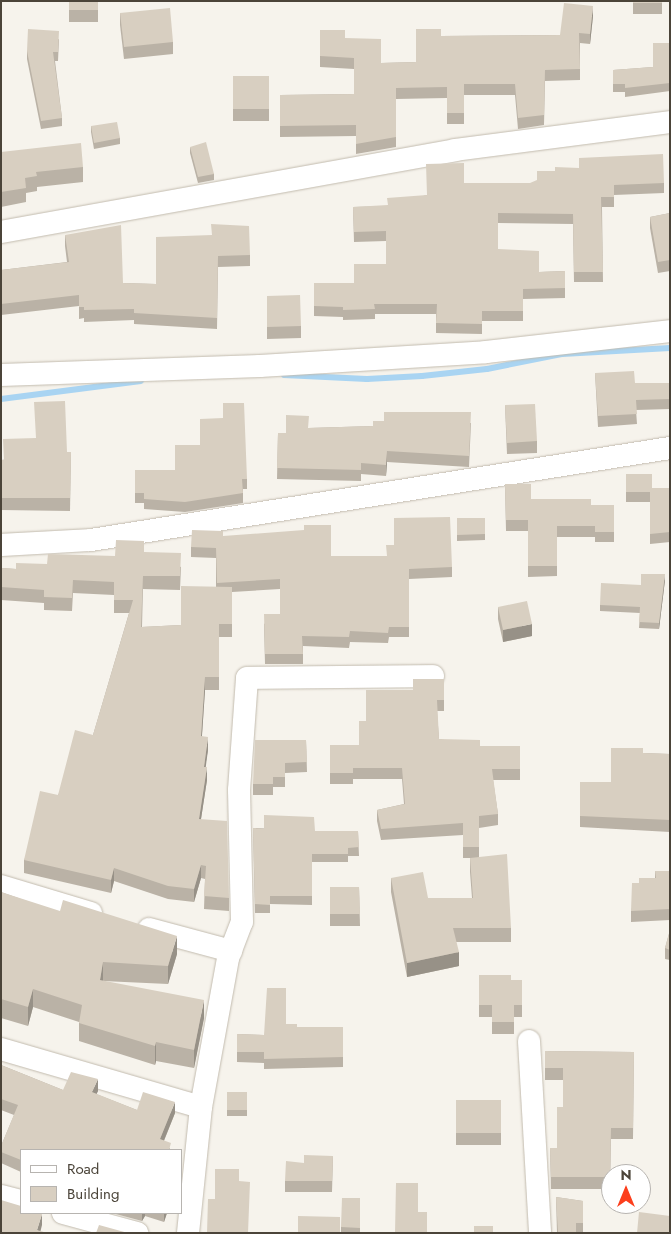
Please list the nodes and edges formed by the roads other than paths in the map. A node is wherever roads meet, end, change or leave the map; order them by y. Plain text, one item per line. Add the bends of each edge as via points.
1 (670, 122) edge
2 (1, 232) edge
3 (670, 331) edge
4 (1, 375) edge
5 (670, 448) edge
6 (1, 545) edge
7 (433, 676) dead end
8 (1, 886) edge
9 (231, 951) junction
10 (529, 1041) dead end
11 (1, 1049) edge
12 (201, 1107) junction
13 (1, 1196) edge
14 (20, 1201) edge
15 (67, 1214) edge
16 (137, 1233) edge
17 (188, 1233) edge
18 (540, 1233) edge

1 - 2 street via 454,150
3 - 4 street via 486,352 250,366
5 - 6 street via 91,540
7 - 9 street via 247,678 239,790 242,922
8 - 9 street
9 - 12 street
10 - 18 street
11 - 12 street
12 - 17 street
13 - 14 street
15 - 16 street

